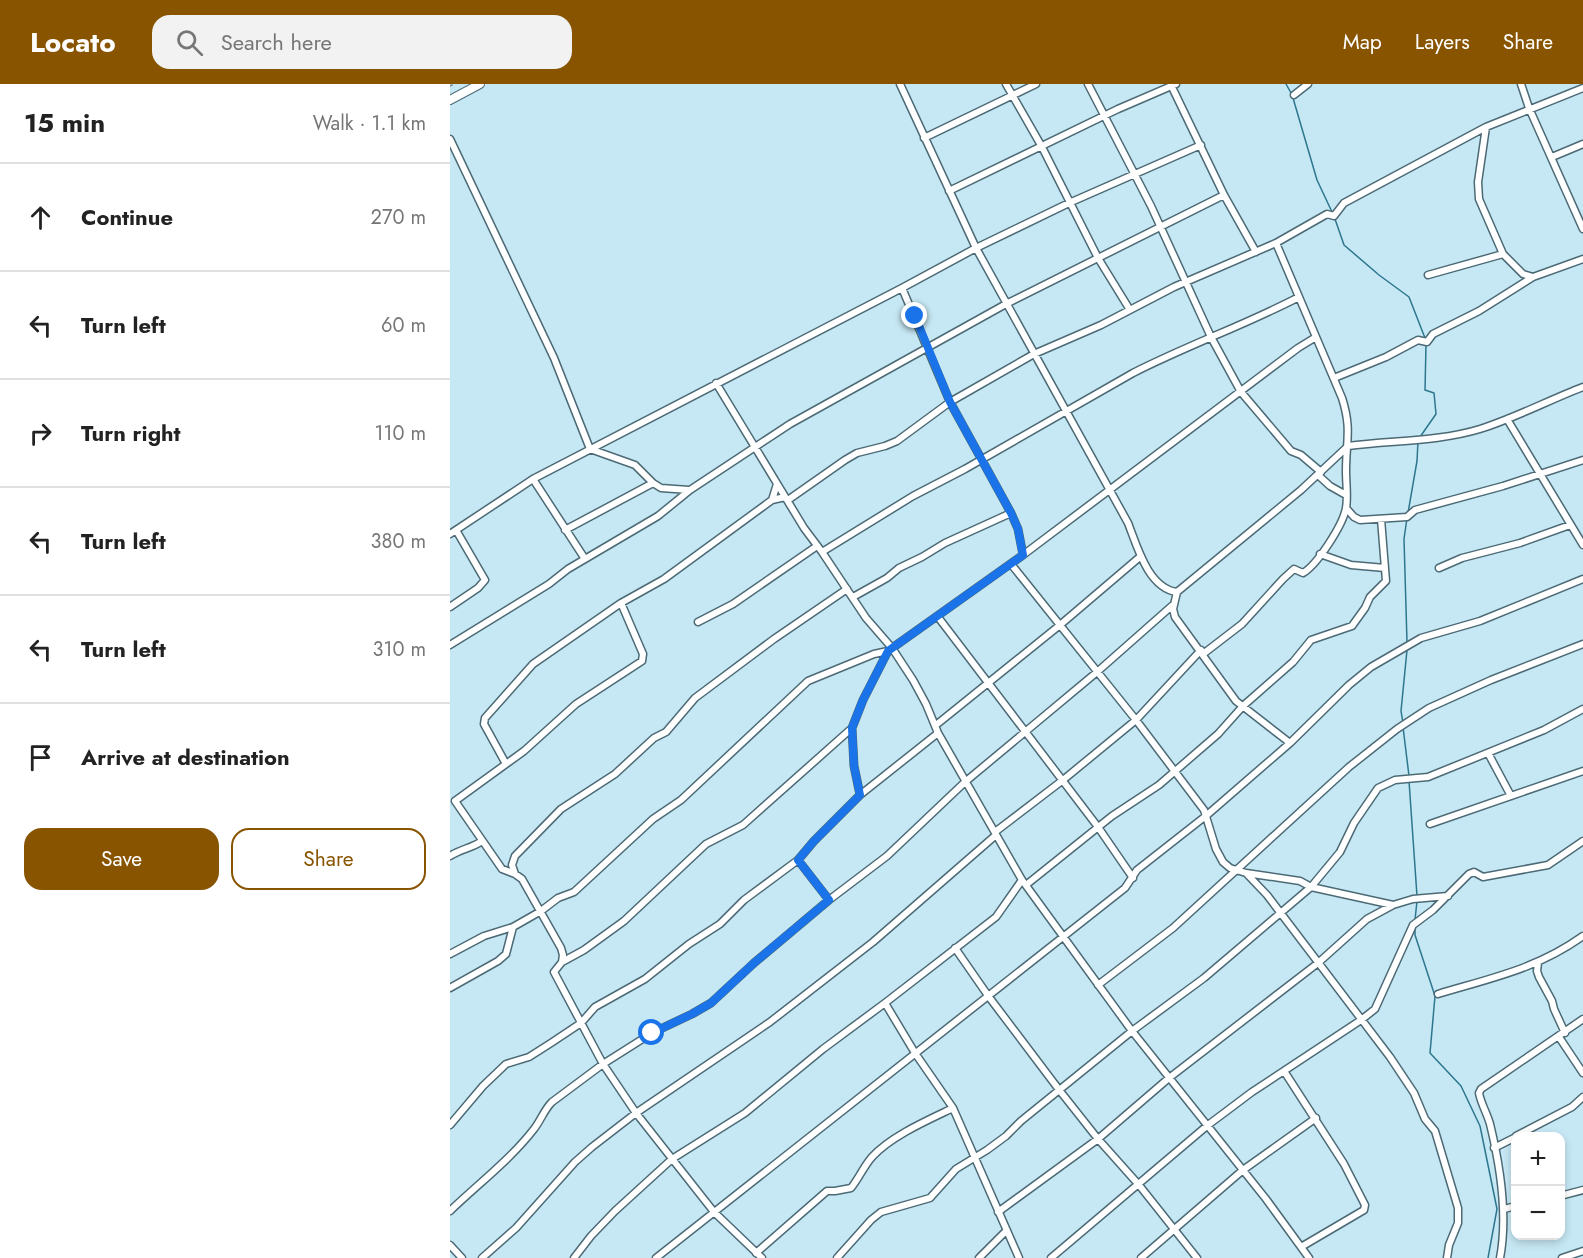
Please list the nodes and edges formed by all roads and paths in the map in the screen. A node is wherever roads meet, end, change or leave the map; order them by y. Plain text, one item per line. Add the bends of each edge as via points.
1 (480, 84) edge
2 (900, 84) edge
3 (1006, 84) edge
4 (1036, 84) edge
5 (1088, 84) edge
6 (1308, 84) edge
7 (1521, 84) edge
8 (1173, 85) edge
9 (1583, 88) edge
10 (1294, 95) dead end
11 (1012, 96) junction
12 (450, 100) edge
13 (1529, 108) junction
14 (1105, 116) junction
15 (1486, 127) junction
16 (450, 138) edge
17 (924, 138) junction
18 (1583, 144) edge
19 (1201, 145) junction
20 (1042, 147) junction
21 (1552, 157) junction
22 (1135, 173) junction
23 (949, 191) junction
24 (1224, 195) junction
25 (1070, 203) junction
26 (1580, 216) edge
27 (1161, 226) junction
28 (1583, 229) edge
29 (1275, 243) junction
30 (976, 248) junction
31 (1256, 252) junction
32 (1503, 254) junction
33 (1098, 258) junction
34 (1583, 259) edge
35 (1428, 275) dead end
36 (1533, 277) junction
37 (1186, 282) junction
38 (902, 288) junction
39 (1299, 297) junction
40 (1006, 304) junction
41 (1130, 310) junction
42 (1210, 337) junction
43 (1316, 337) junction
44 (927, 348) junction
45 (1034, 354) junction
46 (1334, 378) junction
47 (716, 383) junction
48 (1583, 387) edge
49 (1241, 392) junction
50 (950, 402) junction
51 (1066, 412) junction
52 (1507, 419) junction
53 (754, 446) junction
54 (1347, 447) junction
55 (590, 449) junction
56 (983, 459) junction
57 (1583, 460) edge
58 (1319, 473) junction
59 (1539, 475) junction
60 (533, 479) junction
61 (653, 483) junction
62 (777, 484) junction
63 (1109, 489) junction
64 (690, 490) junction
65 (1346, 495) junction
66 (786, 498) junction
67 (772, 500) junction
68 (1346, 508) junction
69 (1011, 513) junction
70 (1381, 519) junction
71 (1570, 525) junction
72 (565, 530) junction
73 (453, 532) edge
74 (1582, 541) edge
75 (820, 549) junction
76 (1320, 554) junction
77 (1023, 555) junction
78 (1141, 556) junction
79 (585, 560) junction
80 (1011, 564) junction
81 (1385, 568) junction
82 (1439, 568) dead end
83 (1583, 579) edge
84 (847, 589) junction
85 (1177, 592) junction
86 (853, 597) junction
87 (621, 603) junction
88 (1174, 604) junction
89 (450, 607) edge
90 (938, 617) junction
91 (698, 621) dead end
92 (1060, 625) junction
93 (1583, 644) edge
94 (450, 645) edge
95 (890, 650) junction
96 (1202, 652) junction
97 (1097, 672) junction
98 (990, 682) junction
99 (1243, 706) junction
100 (1583, 709) edge
101 (1136, 720) junction
102 (936, 725) junction
103 (852, 728) junction
104 (938, 733) junction
105 (1024, 733) junction
106 (1290, 742) junction
107 (1488, 753) junction
108 (506, 764) junction
109 (1175, 770) junction
110 (1583, 771) edge
111 (1063, 780) junction
112 (965, 782) junction
113 (860, 795) junction
114 (1511, 796) junction
115 (1207, 815) junction
116 (1430, 824) dead end
117 (1098, 827) junction
118 (995, 834) junction
119 (482, 841) junction
120 (1583, 841) edge
121 (450, 856) edge
122 (798, 860) junction
123 (1237, 870) junction
124 (1246, 873) junction
125 (515, 874) junction
126 (1133, 878) junction
127 (1024, 883) junction
128 (1311, 887) junction
129 (1448, 896) junction
130 (829, 900) junction
131 (1393, 905) junction
132 (541, 911) junction
133 (1281, 915) junction
134 (513, 927) junction
135 (1583, 936) edge
136 (1063, 937) junction
137 (955, 948) junction
138 (450, 954) edge
139 (562, 962) junction
140 (1318, 963) junction
141 (1538, 963) junction
142 (1098, 985) junction
143 (450, 988) edge
144 (1438, 994) dead end
145 (989, 997) junction
146 (885, 1003) junction
147 (1583, 1018) edge
148 (1361, 1020) junction
149 (581, 1023) junction
150 (1132, 1031) junction
151 (1562, 1035) junction
152 (915, 1053) junction
153 (603, 1064) junction
154 (1284, 1071) junction
155 (1583, 1073) edge
156 (1169, 1078) junction
157 (1060, 1091) junction
158 (1583, 1097) edge
159 (953, 1108) junction
160 (636, 1113) junction
161 (1316, 1118) junction
162 (450, 1125) edge
163 (1208, 1125) junction
164 (1525, 1132) edge
165 (1098, 1139) junction
166 (1511, 1140) edge
167 (1494, 1148) junction
168 (976, 1157) junction
169 (672, 1160) junction
170 (1243, 1170) junction
171 (1139, 1185) junction
172 (1583, 1191) edge
173 (1565, 1195) edge
174 (1511, 1207) edge
175 (1504, 1209) junction
176 (450, 1211) edge
177 (714, 1212) junction
178 (998, 1212) junction
179 (1174, 1230) junction
180 (1006, 1231) junction
181 (450, 1245) edge
182 (1301, 1247) junction
183 (1583, 1251) edge
184 (756, 1253) junction
185 (462, 1258) edge
186 (482, 1258) edge
187 (574, 1258) edge
188 (656, 1258) edge
189 (762, 1258) edge
190 (837, 1258) edge
191 (979, 1258) edge
192 (1019, 1258) edge
193 (1051, 1258) edge
194 (1141, 1258) edge
195 (1197, 1258) edge
196 (1309, 1258) edge
197 (1447, 1258) edge
198 (1500, 1258) edge
199 (1562, 1258) edge

1 - 12 street
2 - 17 street
3 - 11 street
4 - 11 street
5 - 14 street
6 - 10 street
7 - 13 street
8 - 14 street
8 - 19 street
9 - 13 street
11 - 17 street
11 - 20 street
13 - 15 street
13 - 21 street
14 - 20 street
14 - 22 street
15 - 29 street via 1344,203 1334,216 1327,214
15 - 32 street via 1477,193
16 - 55 street via 555,357
17 - 23 street
18 - 21 street
19 - 22 street
19 - 24 street
20 - 23 street
20 - 25 street
21 - 26 street
22 - 25 street
22 - 27 street
23 - 30 street
24 - 27 street
24 - 31 street
25 - 30 street
25 - 33 street
26 - 28 street
27 - 33 street
27 - 37 street
29 - 31 street
29 - 39 street
30 - 38 street
30 - 40 street
31 - 37 street
32 - 35 street
32 - 36 street via 1523,274
33 - 40 street
33 - 41 street
34 - 36 street
36 - 46 street via 1433,334 1427,342 1418,340
37 - 41 street
37 - 42 street
38 - 44 street
38 - 47 street
39 - 42 street via 1262,317
39 - 43 street
40 - 44 street
40 - 45 street
41 - 45 street
42 - 49 street
42 - 51 street via 1133,373
43 - 46 street
43 - 49 street
44 - 50 street
44 - 53 street
45 - 50 street
45 - 51 street
46 - 54 street via 1348,416
47 - 53 street
47 - 55 street
48 - 52 street
49 - 58 street via 1291,451 1301,455
49 - 63 street
50 - 56 street
50 - 66 street via 897,441 857,453
51 - 56 street
51 - 63 street
52 - 54 street via 1480,429 1418,441
52 - 59 street
53 - 62 street
53 - 64 street
54 - 58 street
54 - 65 street
55 - 60 street
55 - 61 street via 635,465
56 - 69 street
56 - 75 street
57 - 59 street
58 - 65 street via 1330,486
58 - 85 street
59 - 70 street via 1415,510 1407,517
59 - 71 street
60 - 72 street
60 - 73 street
61 - 64 street via 661,488
61 - 72 street
62 - 66 street
62 - 67 street
63 - 77 street
63 - 78 street
64 - 79 street via 657,516
65 - 68 street
66 - 67 street
66 - 75 street
67 - 87 street via 664,579
68 - 70 street via 1360,520
68 - 76 street
69 - 77 street
69 - 86 street via 945,543
70 - 81 street
71 - 74 street
71 - 82 street
72 - 79 street
73 - 89 street via 485,580
75 - 84 street
75 - 91 street via 734,604
76 - 81 street via 1351,565
76 - 96 street via 1305,573 1295,569 1242,624
77 - 80 street
78 - 85 street via 1150,574 1167,589
78 - 92 street
79 - 94 street
80 - 90 street
80 - 92 street
81 - 99 street via 1385,583 1370,597 1352,626 1311,640 1293,662
83 - 106 street via 1480,621 1421,638 1371,667
84 - 86 street
84 - 125 street via 695,698 666,732 615,774 561,809 515,856
85 - 88 street
86 - 95 street
87 - 108 street via 533,664 488,713 484,724
87 - 108 street via 643,654 642,661 576,704
88 - 96 street via 1175,617
88 - 97 street
90 - 95 street
90 - 98 street
92 - 97 street
92 - 98 street
93 - 123 street via 1491,680 1413,718 1349,767
95 - 102 street via 917,688
95 - 103 street
95 - 132 street via 808,681 681,800 653,819 574,892
96 - 99 street
96 - 101 street
97 - 101 street
97 - 105 street
98 - 102 street
98 - 105 street
99 - 106 street
99 - 109 street via 1218,734
100 - 107 street
101 - 109 street
101 - 111 street
102 - 104 street
103 - 113 street
103 - 139 street via 743,825 706,844 624,921
104 - 112 street
104 - 113 street
105 - 111 street
105 - 112 street
106 - 115 street
107 - 114 street
107 - 128 street via 1428,777 1395,780 1378,788 1340,852
108 - 119 street via 455,801
109 - 115 street
109 - 117 street
110 - 114 street
111 - 117 street
111 - 118 street
112 - 118 street
112 - 130 street via 887,856
113 - 122 street
114 - 116 street
115 - 123 street via 1223,862
115 - 126 street via 1137,870
117 - 126 street
117 - 127 street
118 - 127 street
118 - 160 street via 873,942 770,1022
119 - 121 street
119 - 125 street via 502,869
120 - 129 street via 1548,865 1483,877 1474,872 1469,874
122 - 130 street
122 - 149 street via 744,900 720,924 645,979 596,1007
123 - 124 street
123 - 142 street via 1173,928
124 - 128 street via 1300,881
124 - 133 street
125 - 132 street
126 - 136 street
127 - 136 street
127 - 137 street via 996,916
128 - 131 street
128 - 133 street
129 - 131 street
129 - 148 street via 1413,925 1375,1009
130 - 153 street via 711,1003
131 - 140 street via 1368,919
132 - 134 street
132 - 139 street via 561,948
133 - 140 street
133 - 150 street
134 - 138 street via 484,936
134 - 143 street via 506,954
135 - 141 street
136 - 142 street
136 - 145 street
137 - 145 street
137 - 146 street
139 - 149 street via 554,976
140 - 148 street
140 - 156 street
141 - 144 street
141 - 151 street via 1539,977 1550,995
142 - 150 street
145 - 152 street
145 - 157 street
146 - 152 street
146 - 169 street via 745,1113
147 - 151 street
148 - 154 street
148 - 197 street via 1410,1086 1435,1131 1458,1208 1458,1223
149 - 153 street
149 - 162 street via 529,1057 506,1064
150 - 156 street
150 - 157 street
151 - 155 street
151 - 167 street via 1482,1089 1479,1096 1488,1116
152 - 159 street
152 - 177 street
153 - 160 street
153 - 176 street via 552,1102 535,1128
154 - 161 street
154 - 163 street
156 - 163 street
156 - 165 street
157 - 165 street
157 - 168 street
158 - 164 street
159 - 168 street
159 - 184 street via 914,1127 879,1151 851,1188 827,1191
160 - 169 street
160 - 186 street via 575,1162 516,1228
161 - 170 street
161 - 182 street via 1365,1208
163 - 170 street
163 - 171 street
165 - 171 street
165 - 178 street
166 - 167 street
167 - 175 street
168 - 178 street
168 - 190 street via 956,1169 930,1198 881,1212
169 - 177 street
169 - 187 street via 615,1211
170 - 179 street
170 - 182 street
171 - 179 street
171 - 193 street
172 - 173 street
174 - 175 street
175 - 198 street
177 - 184 street
177 - 188 street
178 - 180 street
179 - 194 street
179 - 195 street
180 - 191 street
180 - 192 street
181 - 185 street
182 - 196 street
183 - 199 street
184 - 189 street

